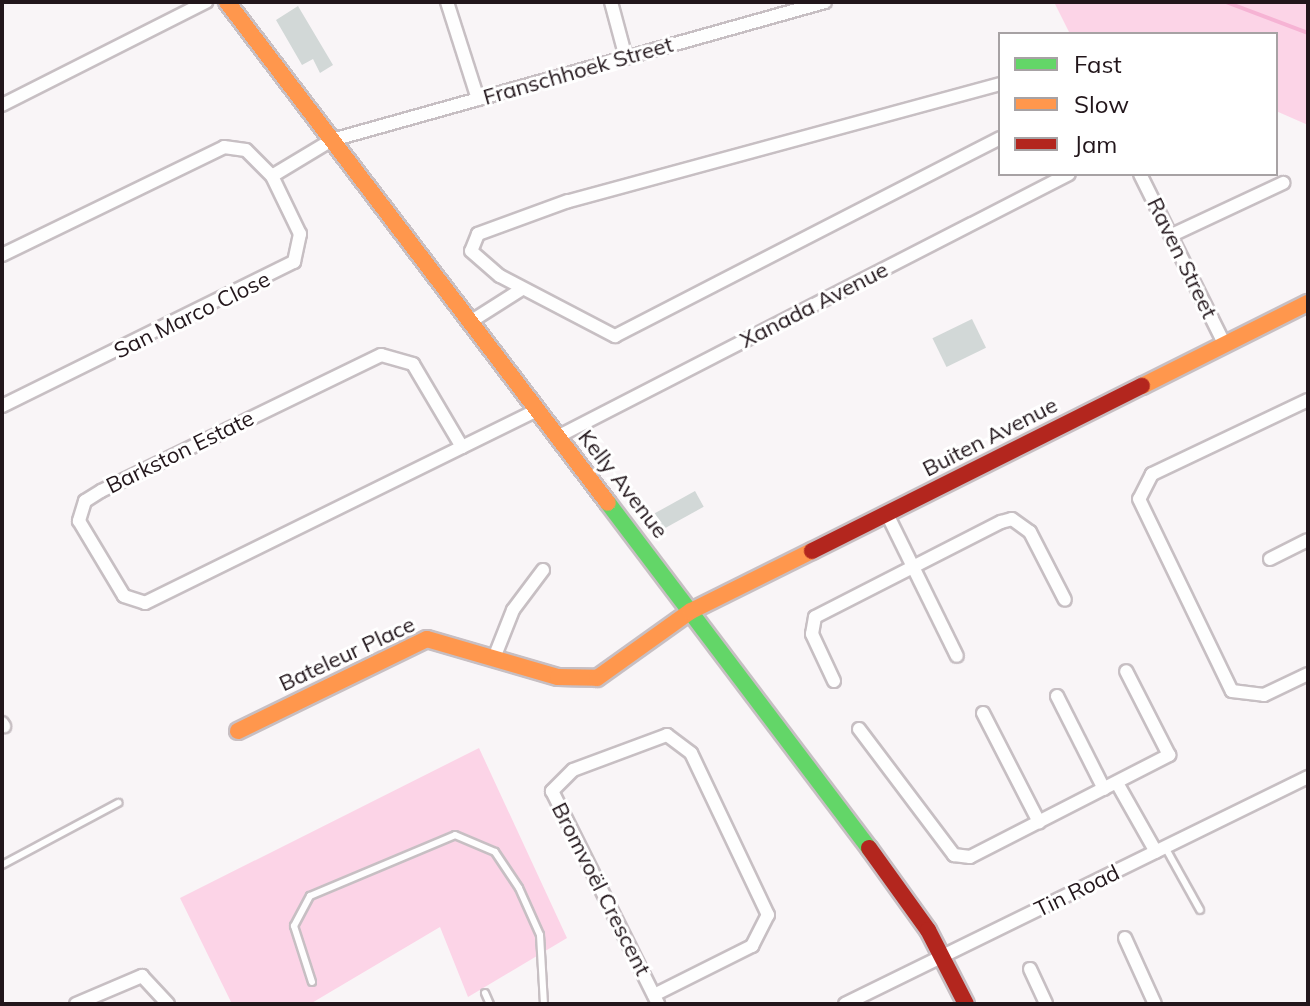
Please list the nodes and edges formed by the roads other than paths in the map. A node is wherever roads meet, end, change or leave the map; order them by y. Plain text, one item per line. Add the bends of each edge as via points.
1 (206, 2) edge
2 (227, 2) edge
3 (447, 2) edge
4 (611, 2) edge
5 (825, 2) edge
6 (807, 4) edge
7 (626, 58) junction
8 (998, 85) edge
9 (478, 99) junction
10 (2, 105) edge
11 (998, 139) edge
12 (332, 140) junction
13 (272, 176) junction
14 (1065, 176) edge
15 (1141, 176) edge
16 (1283, 183) dead end
17 (1172, 235) junction
18 (2, 255) edge
19 (522, 289) junction
20 (1308, 303) edge
21 (470, 322) junction
22 (1224, 343) junction
23 (1308, 400) edge
24 (2, 406) edge
25 (538, 410) junction
26 (559, 436) junction
27 (462, 447) junction
28 (887, 514) junction
29 (1308, 540) edge
30 (1270, 559) dead end
31 (911, 565) junction
32 (543, 570) dead end
33 (1065, 600) dead end
34 (691, 611) junction
35 (496, 653) junction
36 (957, 656) dead end
37 (1126, 671) dead end
38 (1308, 674) edge
39 (834, 681) dead end
40 (1057, 696) dead end
41 (983, 713) dead end
42 (859, 729) dead end
43 (238, 731) dead end
44 (1308, 777) edge
45 (1117, 783) junction
46 (1104, 789) junction
47 (118, 803) dead end
48 (1039, 822) junction
49 (1160, 850) junction
50 (2, 865) edge
51 (1200, 910) dead end
52 (1125, 938) dead end
53 (944, 956) junction
54 (1030, 969) dead end
55 (312, 982) dead end
56 (485, 993) dead end
57 (656, 1000) edge
58 (850, 1003) edge
59 (76, 1004) edge
60 (168, 1004) edge
61 (490, 1004) edge
62 (544, 1004) edge
63 (966, 1004) edge
64 (1046, 1004) edge
65 (1155, 1004) edge

1 - 10 street
2 - 12 street, Kelly Avenue
3 - 9 street
4 - 7 street
5 - 6 street, Franschhoek Street
6 - 7 street, Franschhoek Street
7 - 9 street, Franschhoek Street
8 - 19 street via 568,201 476,235 474,257
9 - 12 street, Franschhoek Street
11 - 19 street via 617,335
12 - 13 street
12 - 21 street, Kelly Avenue
13 - 18 street, San Marco Close via 246,150 224,147
13 - 24 street, San Marco Close via 300,234 294,262
14 - 26 street, Xanada Avenue
15 - 17 street, Raven Street
16 - 17 street
17 - 22 street, Raven Street
19 - 21 street
20 - 22 street, Buiten Avenue
21 - 25 street, Kelly Avenue
22 - 28 street, Buiten Avenue
23 - 38 street via 1152,474 1139,499 1232,691 1264,695
25 - 26 street, Kelly Avenue
25 - 27 street, Barkston Estate
26 - 34 street, Kelly Avenue
27 - 27 street, Barkston Estate via 413,364 381,355 101,491 85,501 79,521 124,596 145,603
28 - 31 street
28 - 34 street, Buiten Avenue
29 - 30 street
31 - 33 street via 1012,519 1030,532
31 - 36 street
31 - 39 street via 812,620
32 - 35 street via 513,610
34 - 35 street, Bateleur Place via 597,678 558,677
34 - 53 street, Kelly Avenue
35 - 43 street, Bateleur Place via 427,639
37 - 45 street via 1169,755
40 - 46 street
41 - 48 street
42 - 48 street via 954,855 970,857
44 - 49 street, Tin Road
45 - 46 street
45 - 49 street
46 - 48 street
47 - 50 lane
49 - 51 lane
49 - 53 street, Tin Road
52 - 65 street
53 - 58 street, Tin Road
53 - 63 street, Kelly Avenue
54 - 64 street
55 - 62 lane via 294,926 310,896 455,835 495,852 519,888 540,935
56 - 61 lane
57 - 57 street, Bromvoël Crescent via 552,791 573,770 667,735 691,753 768,915 752,946
59 - 60 street via 142,976

